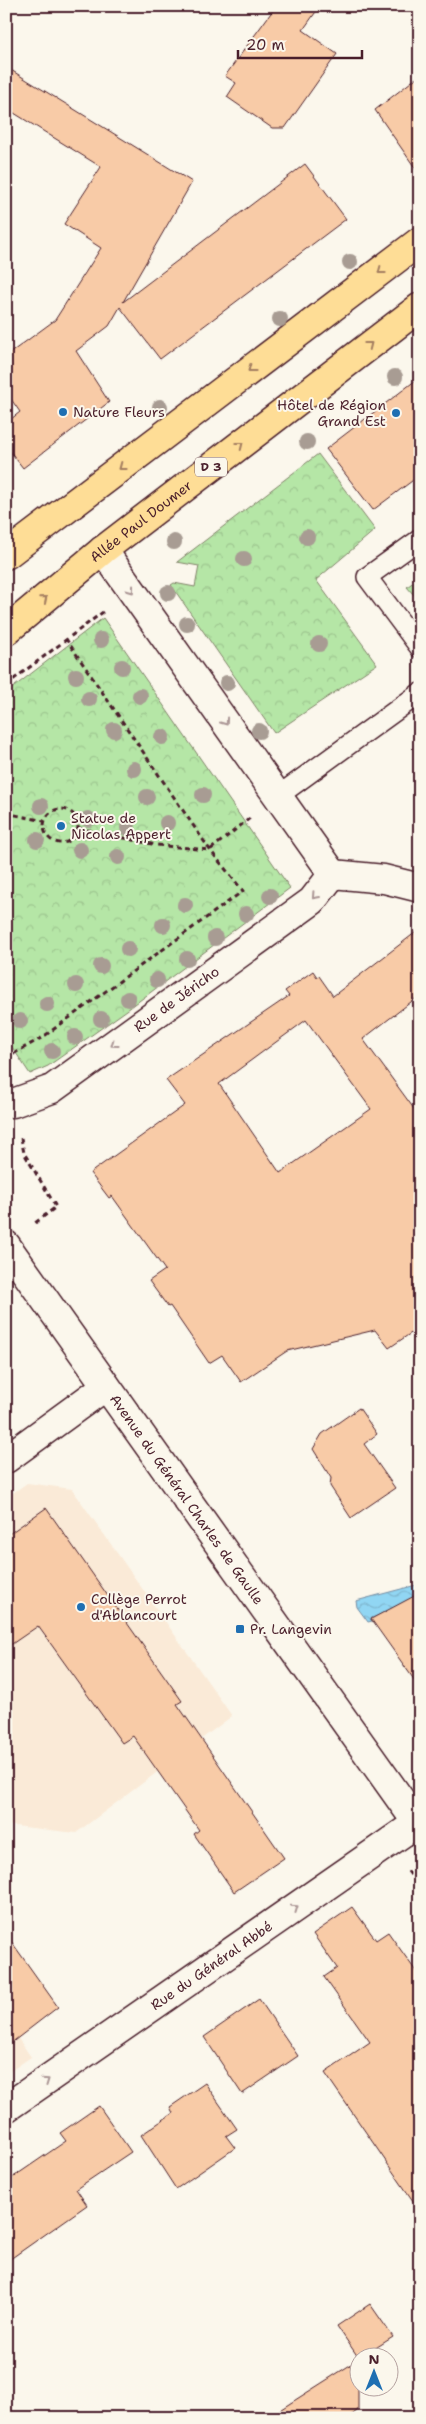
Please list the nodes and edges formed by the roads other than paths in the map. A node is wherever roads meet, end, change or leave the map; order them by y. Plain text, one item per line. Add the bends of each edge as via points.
1 (420, 241) edge
2 (420, 307) edge
3 (420, 539) edge
4 (103, 550) junction
5 (6, 555) edge
6 (6, 630) edge
7 (420, 648) edge
8 (420, 693) edge
9 (278, 796) junction
10 (333, 874) junction
11 (420, 888) edge
12 (9, 1103) edge
13 (6, 1245) edge
14 (106, 1386) junction
15 (6, 1459) edge
16 (418, 1825) edge
17 (6, 2108) edge

1 -> 5 main road
4 -> 2 main road, Allée Paul Doumer / D 3
3 - 7 lane via 367,577
6 -> 4 main road, Allée Paul Doumer / D 3
4 -> 9 street
8 - 9 lane
9 - 10 street
10 - 11 street via 384,879
10 -> 12 street, Rue de Jéricho via 312,900 52,1089
13 - 14 street, Avenue du Général Charles de Gaulle
14 - 15 street
14 - 16 street, Avenue du Général Charles de Gaulle
17 -> 16 street, Rue du Général Abbé

